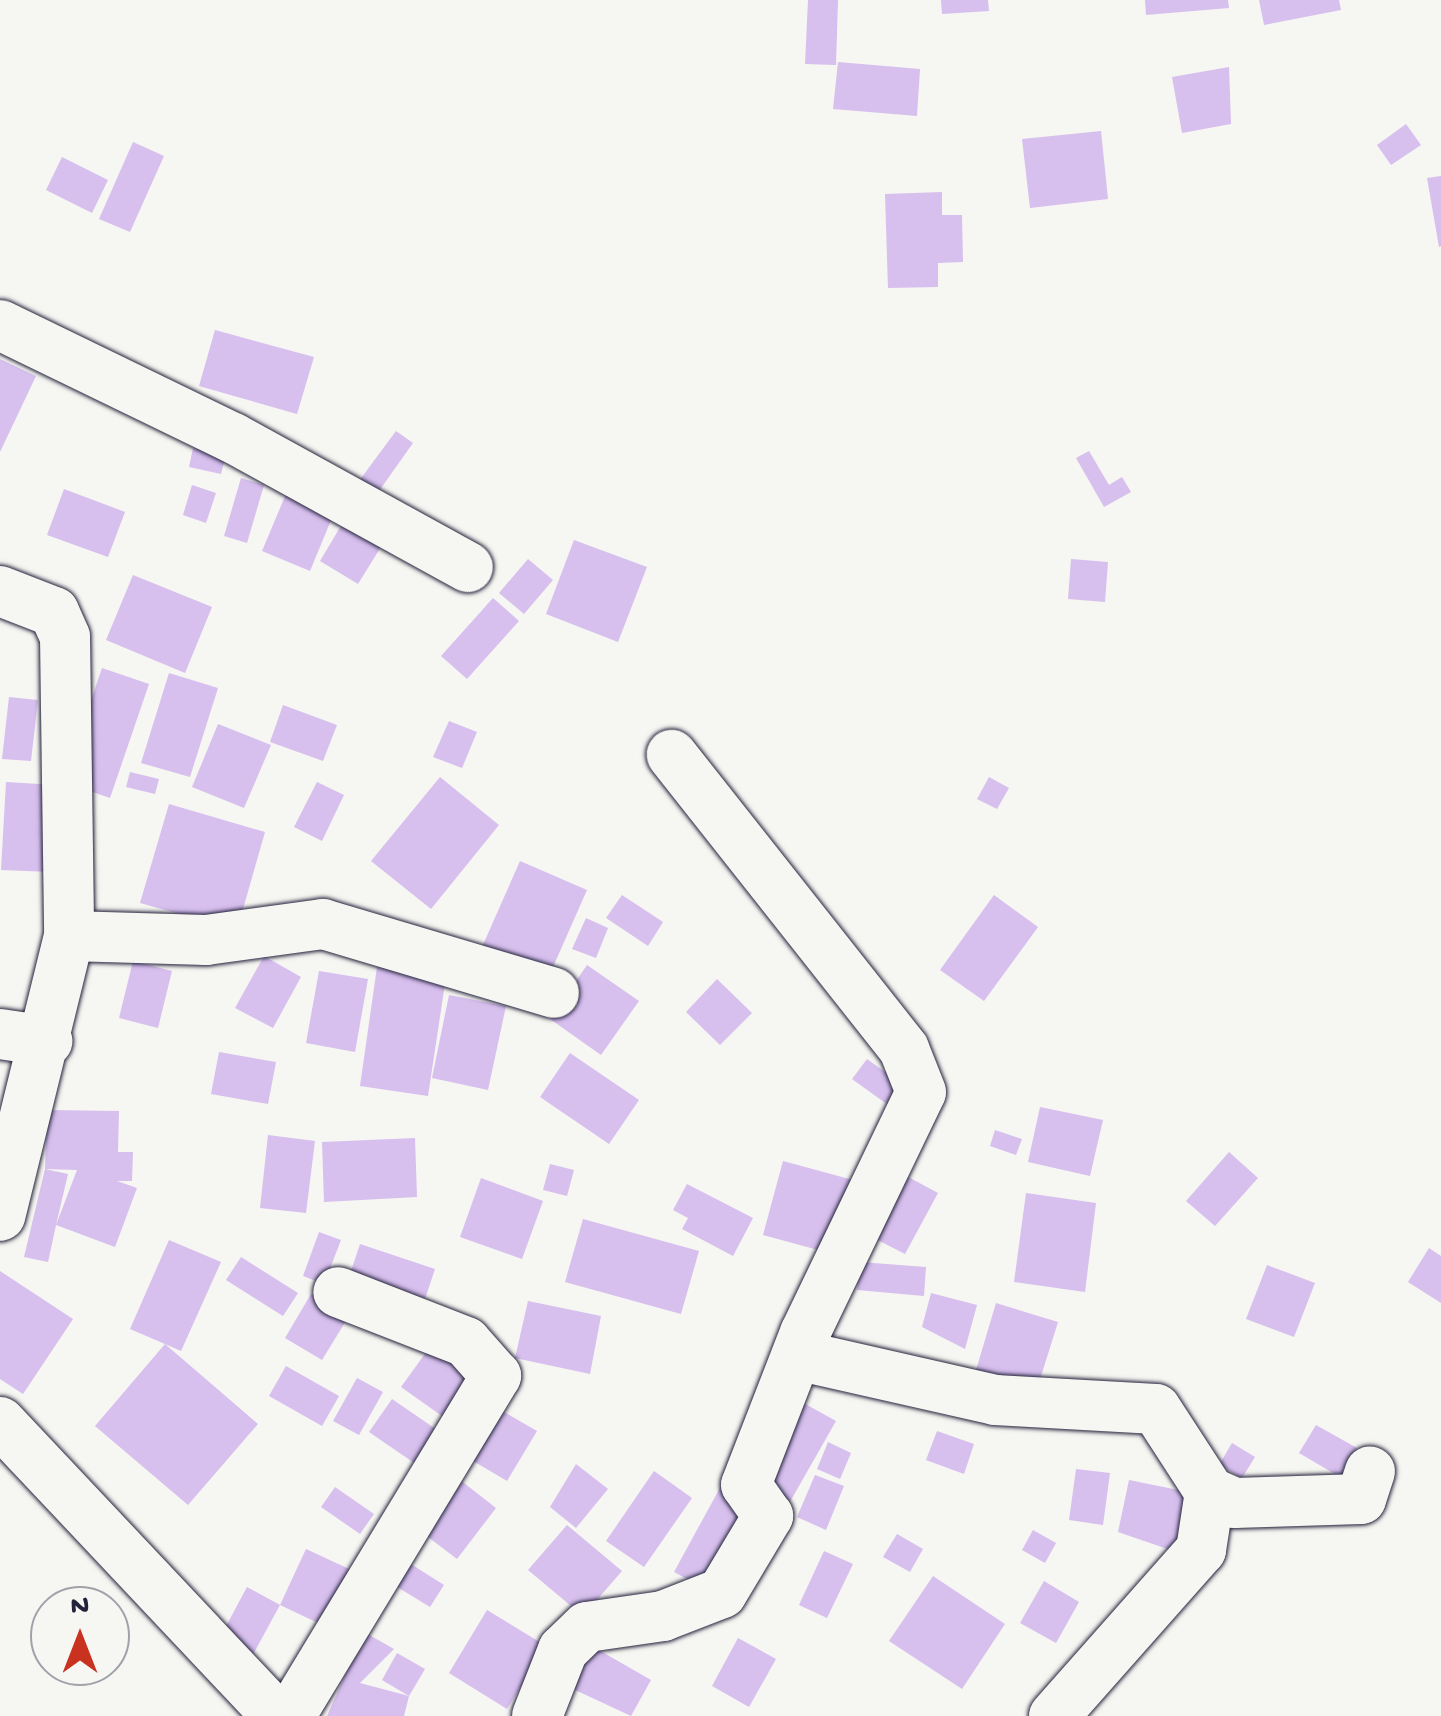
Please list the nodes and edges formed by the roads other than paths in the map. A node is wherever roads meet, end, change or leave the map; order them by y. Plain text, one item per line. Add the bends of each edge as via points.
1 (0, 326) edge
2 (468, 567) dead end
3 (0, 591) edge
4 (672, 755) dead end
5 (69, 936) junction
6 (554, 994) dead end
7 (23, 1037) edge
8 (0, 1216) edge
9 (338, 1292) dead end
10 (797, 1354) junction
11 (0, 1422) edge
12 (1370, 1471) dead end
13 (1210, 1492) junction
14 (278, 1716) edge
15 (290, 1716) edge
16 (537, 1716) edge
17 (1054, 1716) edge

1 - 2 street
3 - 5 street via 54,612 65,637
4 - 10 street via 917,1068 918,1112 835,1257
5 - 6 street via 206,940 323,924
5 - 7 street
7 - 8 street
9 - 15 street via 466,1342 496,1376
10 - 13 street via 995,1400 1156,1409
10 - 16 street via 746,1485 768,1516 722,1593 664,1616 586,1626 563,1650
11 - 14 street
12 - 13 street via 1362,1499 1234,1503
13 - 17 street via 1200,1550

